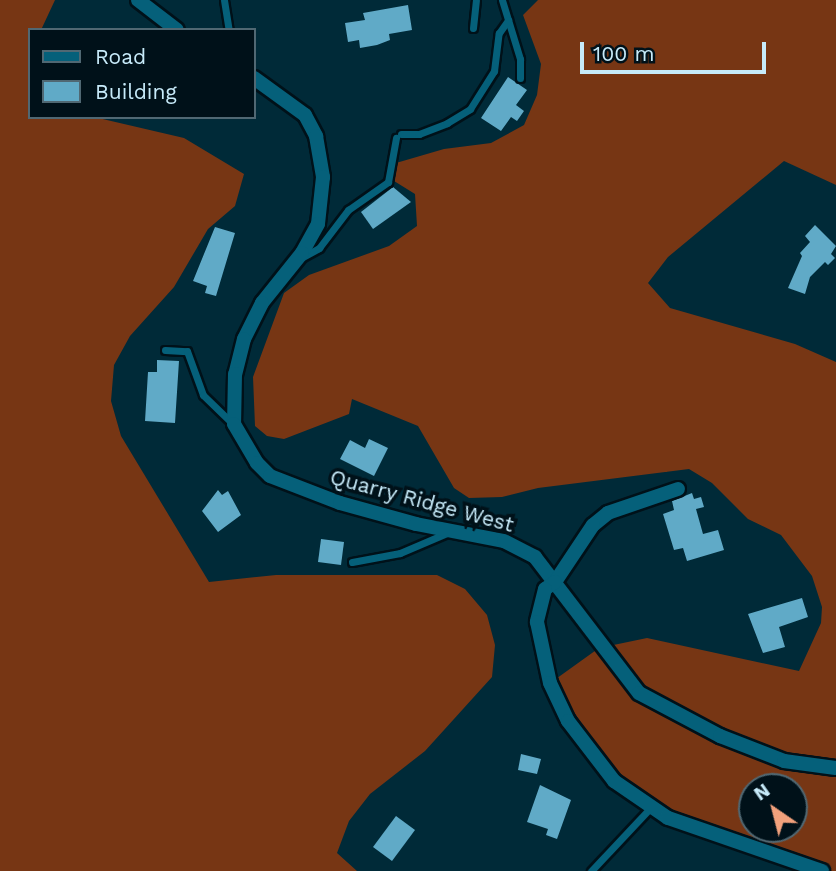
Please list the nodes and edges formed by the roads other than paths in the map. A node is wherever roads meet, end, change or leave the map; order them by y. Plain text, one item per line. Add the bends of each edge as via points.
1 (138, 0) edge
2 (224, 0) edge
3 (476, 0) edge
4 (502, 0) edge
5 (508, 20) junction
6 (174, 28) edge
7 (229, 28) edge
8 (474, 28) dead end
9 (520, 78) dead end
10 (256, 79) edge
11 (297, 259) junction
12 (164, 349) dead end
13 (234, 424) junction
14 (678, 489) dead end
15 (451, 531) junction
16 (352, 562) dead end
17 (555, 582) junction
18 (836, 768) edge
19 (652, 807) junction
20 (591, 871) edge
21 (822, 871) edge

1 - 6 street
2 - 7 lane
3 - 8 lane
4 - 5 lane
5 - 9 lane
5 - 11 lane via 499,33 494,71 470,109 447,123 399,136 388,182 348,210 319,248
10 - 11 street via 301,109 316,136 323,177 317,224
11 - 13 street via 262,303 243,339 235,374
12 - 13 lane via 187,351 203,395
13 - 15 street, Quarry Ridge West via 246,449 270,476 340,503
14 - 17 street via 608,513 593,525
15 - 16 lane via 400,553
15 - 17 street, Quarry Ridge West via 504,541 535,557
17 - 18 street, Quarry Ridge West via 639,693 720,736 784,761
17 - 19 street via 545,589 537,622 550,683 589,752 614,781
19 - 20 lane
19 - 21 street via 704,832

